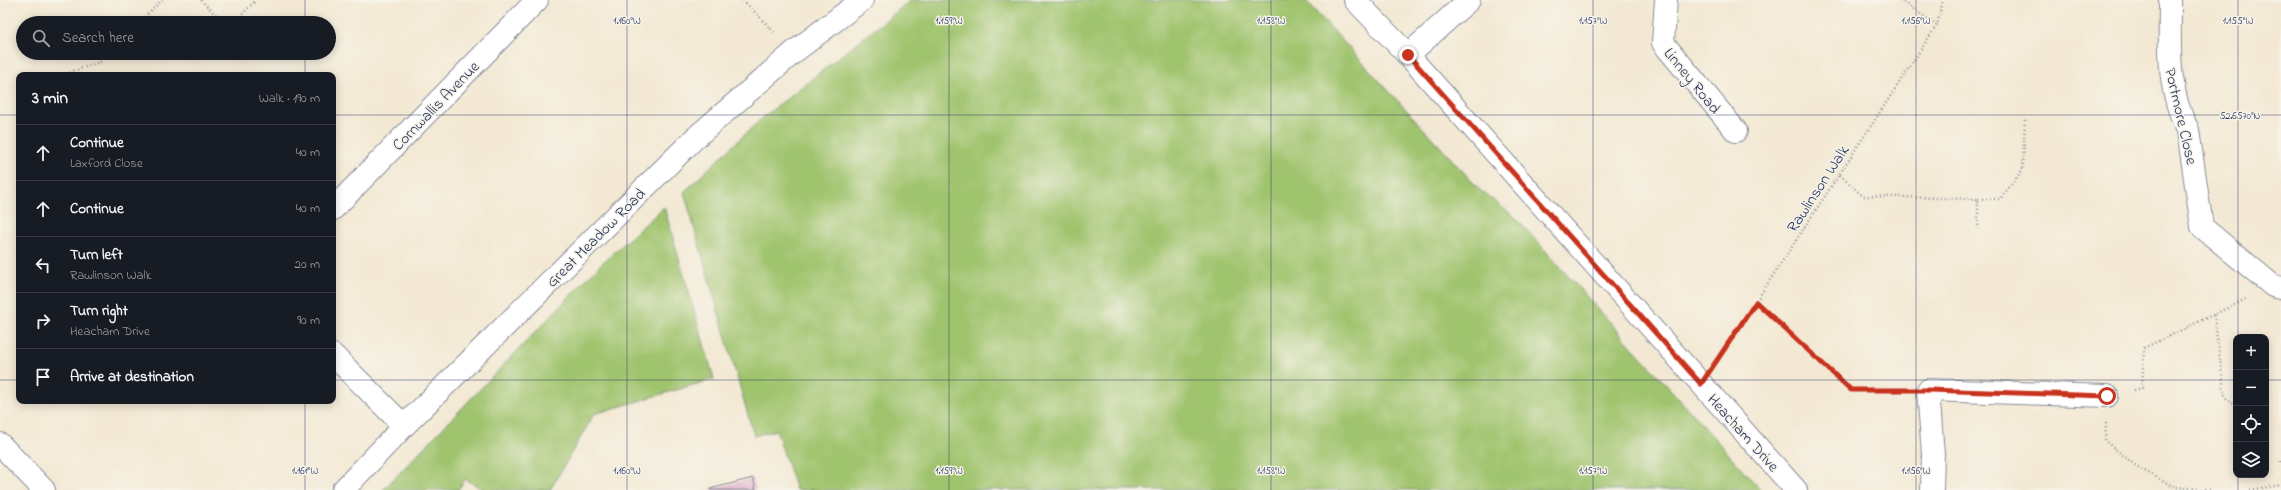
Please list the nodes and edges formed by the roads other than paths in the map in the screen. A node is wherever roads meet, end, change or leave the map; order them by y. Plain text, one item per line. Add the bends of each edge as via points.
1 (537, 0) edge
2 (862, 0) edge
3 (1355, 0) edge
4 (1468, 0) edge
5 (1666, 0) edge
6 (2170, 0) edge
7 (1408, 55) junction
8 (1736, 131) dead end
9 (336, 207) edge
10 (2277, 287) edge
11 (336, 358) edge
12 (2107, 396) road end
13 (404, 426) junction
14 (0, 444) edge
15 (38, 488) edge
16 (343, 490) edge
17 (1796, 490) edge
18 (1932, 490) edge

1 - 9 street, Cornwallis Avenue
2 - 13 street, Great Meadow Road via 794,52 695,138
3 - 7 street, Heacham Drive
4 - 7 street
5 - 8 street, Linney Road via 1663,43
6 - 10 street, Portmore Close via 2170,75 2192,146 2202,227
7 - 17 street, Heacham Drive
11 - 13 street
12 - 18 street via 1928,390 1933,454
13 - 16 street, Great Meadow Road
14 - 15 street

